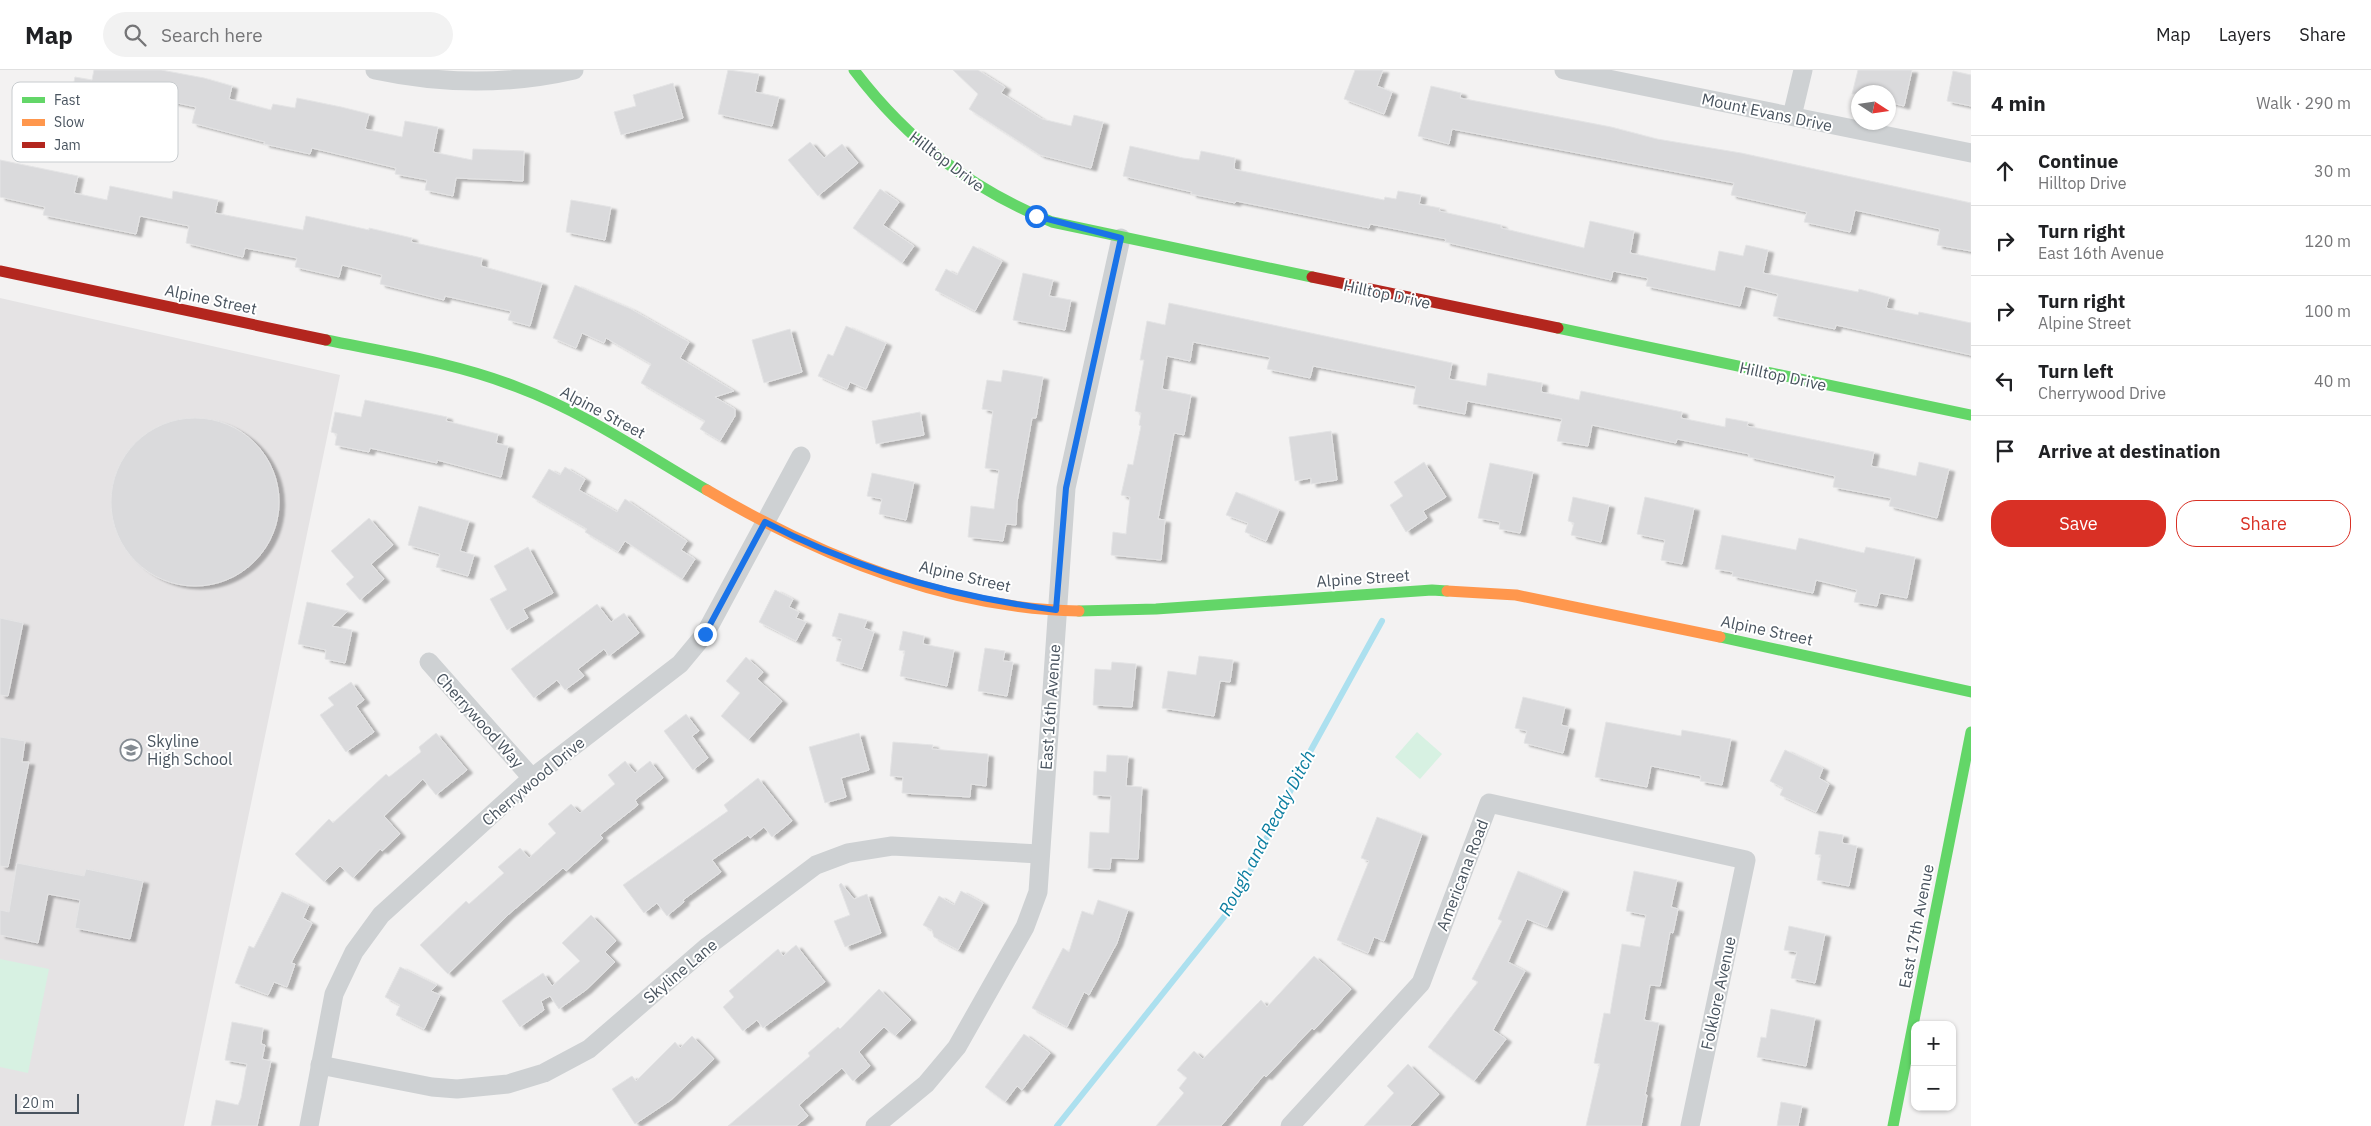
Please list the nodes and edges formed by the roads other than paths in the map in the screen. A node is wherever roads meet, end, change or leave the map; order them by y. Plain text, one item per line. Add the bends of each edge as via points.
1 (375, 70) edge
2 (574, 70) edge
3 (854, 70) edge
4 (1564, 70) edge
5 (1803, 70) edge
6 (1792, 116) junction
7 (1971, 153) edge
8 (1121, 238) junction
9 (0, 271) edge
10 (1971, 416) edge
11 (801, 456) dead end
12 (765, 522) junction
13 (1056, 610) junction
14 (429, 662) dead end
15 (1971, 692) edge
16 (1971, 732) edge
17 (532, 778) junction
18 (1040, 854) junction
19 (1746, 860) joint
20 (320, 1064) junction
21 (309, 1126) edge
22 (875, 1126) edge
23 (1290, 1126) edge
24 (1690, 1126) edge
25 (1893, 1126) edge

1 - 2 street via 466,82 517,80
3 - 8 street, Hilltop Drive via 872,96 920,145 975,185 1052,222
4 - 6 street, Mount Evans Drive
5 - 6 street
6 - 7 street, Mount Evans Drive
8 - 10 street, Hilltop Drive
8 - 13 street, East 16th Avenue via 1066,488
9 - 12 street, Alpine Street via 472,372 529,391 583,417
11 - 12 street, Cherrywood Drive
12 - 13 street, Alpine Street via 802,541 881,572 953,593
12 - 17 street, Cherrywood Drive via 705,634 680,664
13 - 15 street, Alpine Street via 1157,609 1432,590 1475,591 1516,595 1676,627
13 - 18 street, East 16th Avenue
14 - 17 street, Cherrywood Way
16 - 25 street, East 17th Avenue
17 - 20 street, Cherrywood Drive via 382,915 354,952 334,994
18 - 20 street, Skyline Lane via 892,846 848,853 816,865 708,946 589,1049 544,1073 508,1084 457,1089
18 - 22 street, East 16th Avenue via 1038,892 1025,927 957,1047 926,1084
19 - 23 street, Americana Road via 1489,803 1421,983
19 - 24 street, Folklore Avenue
20 - 21 street, Cherrywood Drive

